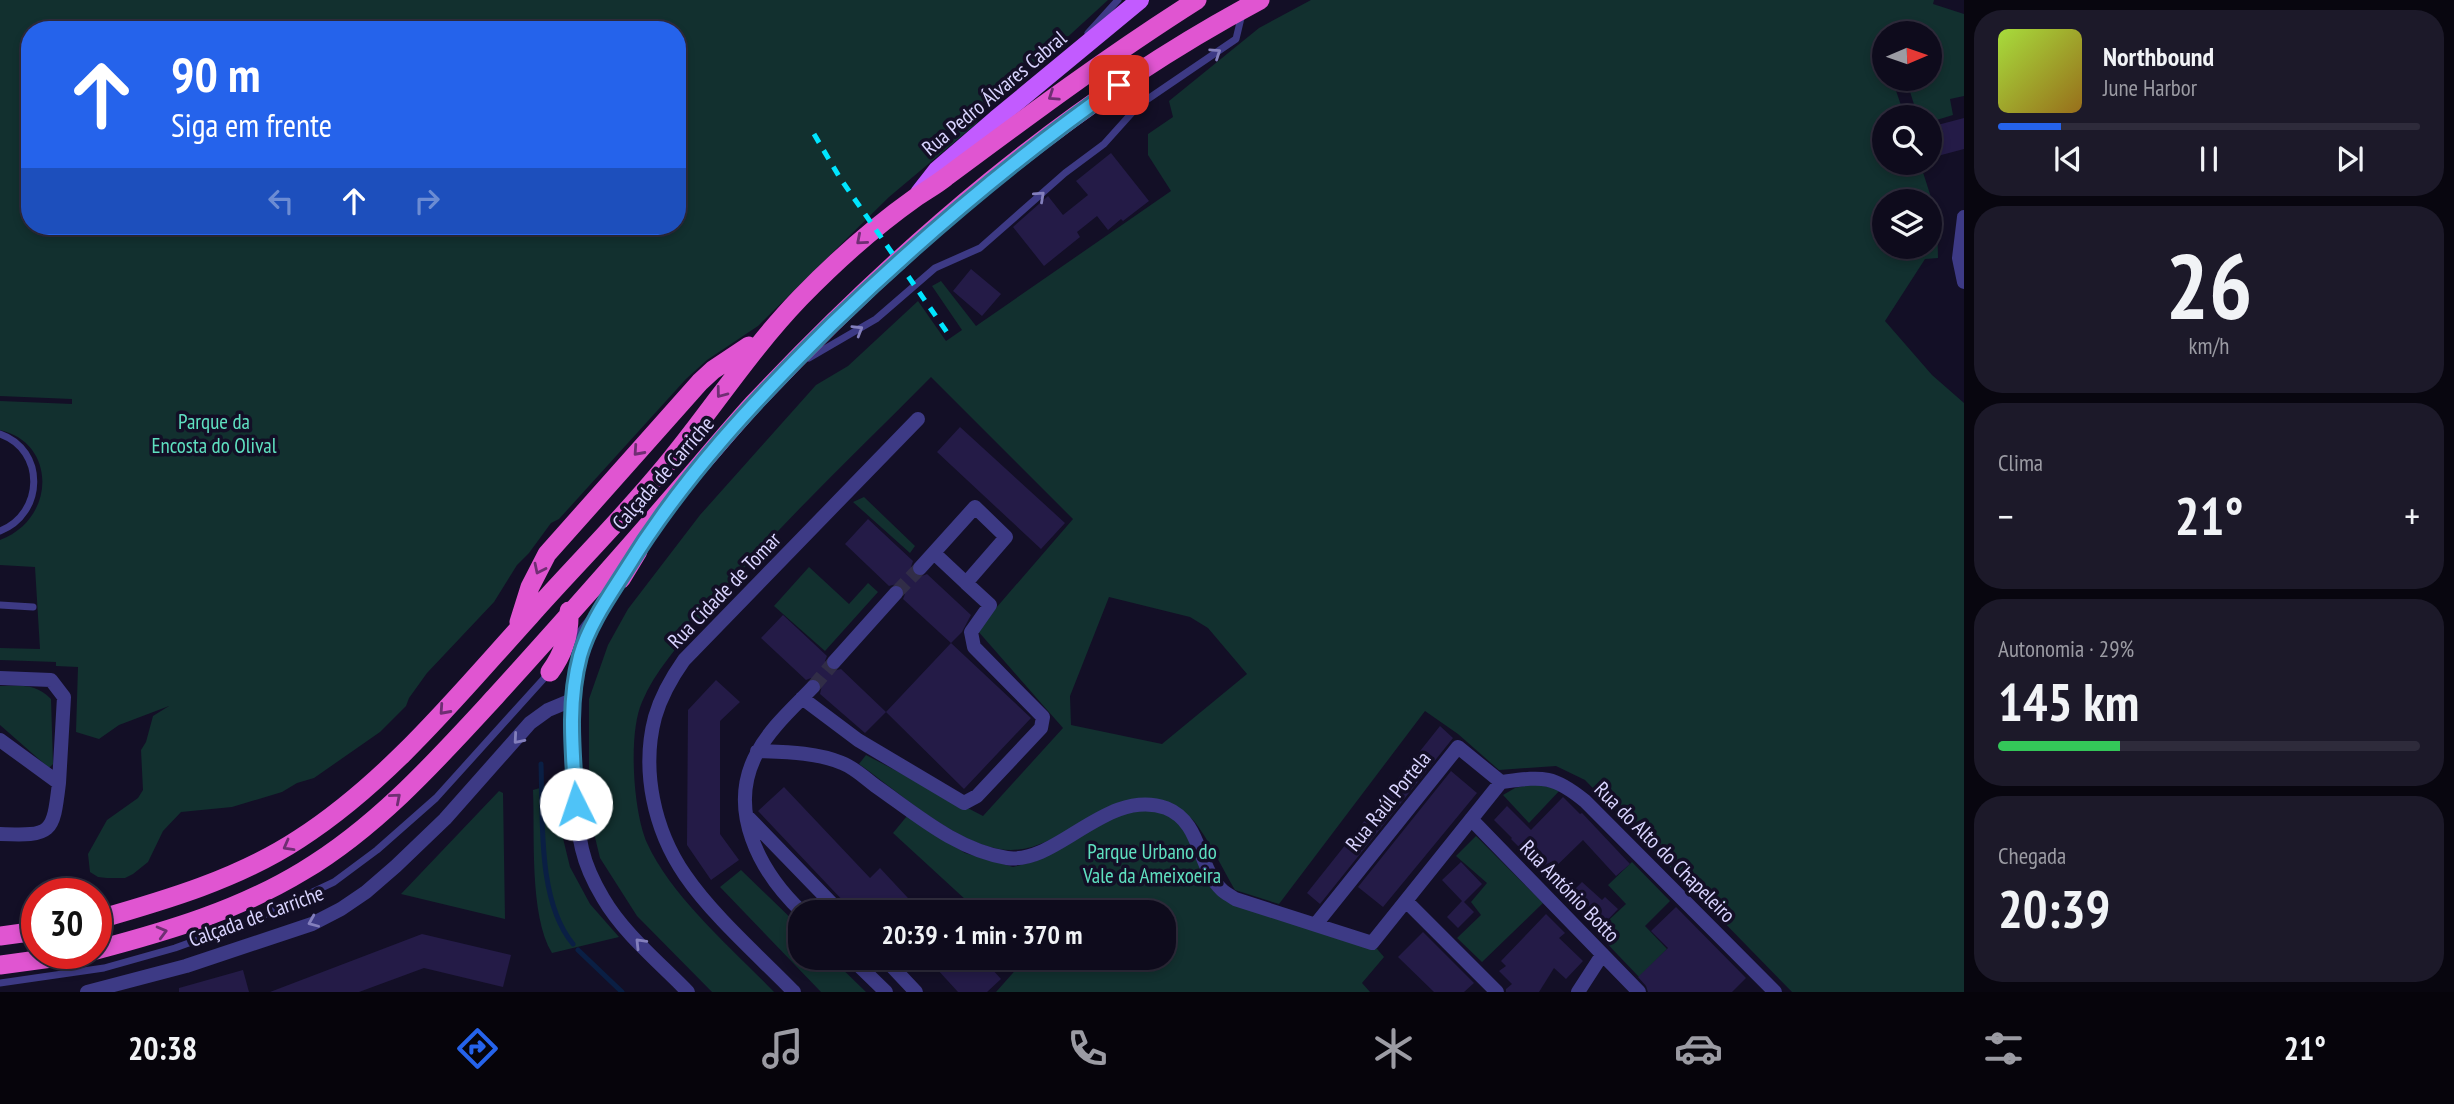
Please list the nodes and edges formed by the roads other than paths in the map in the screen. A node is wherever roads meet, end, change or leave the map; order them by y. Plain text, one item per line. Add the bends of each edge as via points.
1 (1118, 0) edge
2 (1140, 0) edge
3 (1196, 0) edge
4 (1251, 4) edge
5 (1028, 94) junction
6 (915, 198) junction
7 (1964, 217) edge
8 (1964, 282) edge
9 (762, 338) junction
10 (779, 377) junction
11 (918, 419) dead end
12 (0, 434) edge
13 (695, 471) junction
14 (580, 516) junction
15 (0, 531) edge
16 (934, 553) junction
17 (920, 568) tunnel mouth
18 (566, 575) junction
19 (621, 579) junction
20 (966, 583) junction
21 (897, 593) tunnel mouth
22 (0, 605) edge
23 (33, 607) dead end
24 (570, 614) junction
25 (506, 641) junction
26 (834, 662) tunnel mouth
27 (550, 672) junction
28 (0, 678) edge
29 (813, 687) tunnel mouth
30 (802, 698) junction
31 (572, 699) junction
32 (0, 740) edge
33 (757, 751) junction
34 (1502, 782) junction
35 (59, 783) junction
36 (747, 816) junction
37 (1471, 819) junction
38 (0, 834) edge
39 (791, 900) edge
40 (828, 900) edge
41 (1406, 901) junction
42 (112, 915) edge
43 (1316, 924) junction
44 (21, 933) edge
45 (0, 936) edge
46 (112, 946) edge
47 (1602, 955) junction
48 (21, 962) edge
49 (0, 965) edge
50 (863, 970) edge
51 (895, 970) edge
52 (0, 983) edge
53 (87, 992) edge
54 (688, 992) edge
55 (794, 992) edge
56 (886, 992) edge
57 (916, 992) edge
58 (1497, 992) edge
59 (1578, 992) edge
60 (1639, 992) edge
61 (1775, 992) edge

1 - 5 lane via 1037,77
2 - 5 main road, Rua Pedro Álvares Cabral
3 -> 6 highway, Calçada de Carriche via 1036,108
4 - 10 highway, Calçada de Carriche via 1119,85 1022,156 890,269
10 -> 4 lane via 876,319 935,268 979,248 999,233 1104,144 1139,105 1236,39
5 - 6 main road, Rua Pedro Álvares Cabral via 937,170
6 -> 9 highway, Calçada de Carriche via 844,256
7 - 8 street via 1959,258
9 -> 14 highway via 700,382
9 -> 18 highway, Calçada de Carriche via 671,459
10 - 13 highway, Calçada de Carriche
11 - 55 street, Rua Cidade de Tomar via 684,660 668,684 656,716 650,763 652,794 669,849 703,898
12 - 15 lane via 25,450 34,477 23,516
13 - 19 highway
13 - 24 highway, Calçada de Carriche
14 - 18 highway via 569,532
14 -> 25 highway via 543,561 519,622
16 - 17 street
16 - 20 street
16 - 20 street via 975,507 1006,537
18 - 24 highway
18 - 25 highway, Calçada de Carriche
19 - 27 lane
19 - 31 street via 580,655
20 - 30 street via 990,605 971,632 974,647 1043,717 1041,728 977,796 964,803 858,740
21 - 26 street
22 - 23 lane
24 - 27 highway via 566,644
46 -> 24 highway, Calçada de Carriche via 181,927 240,903 302,872 344,843 444,752
25 -> 42 highway, Calçada de Carriche via 386,769 299,840 184,894
27 - 52 lane via 436,797 334,882 260,917 175,948 104,968
28 - 35 street via 51,680 64,697
29 - 30 street
30 - 33 street
31 -> 53 street, Calçada de Carriche via 530,723 445,819 366,892 341,908 312,924 255,943
54 -> 31 street via 613,914 593,877 578,826
32 - 35 street
33 - 36 street via 747,774
33 - 43 street via 843,763 945,835 1011,859 1054,845 1109,813 1147,805 1165,808 1190,827 1222,890 1235,899
34 - 37 street
34 - 43 street, Rua Raúl Portela via 1458,747
34 - 61 street, Rua do Alto do Chapeleiro via 1539,777 1570,789
35 - 38 street via 54,818 47,829 31,836
36 - 39 street via 766,871
36 - 40 street
37 - 41 street
37 - 47 street, Rua António Botto
41 - 43 street via 1372,943
41 - 58 street
44 - 45 highway
47 - 59 street
47 - 60 street, Rua António Botto
48 - 49 highway
50 - 56 street
51 - 57 street

